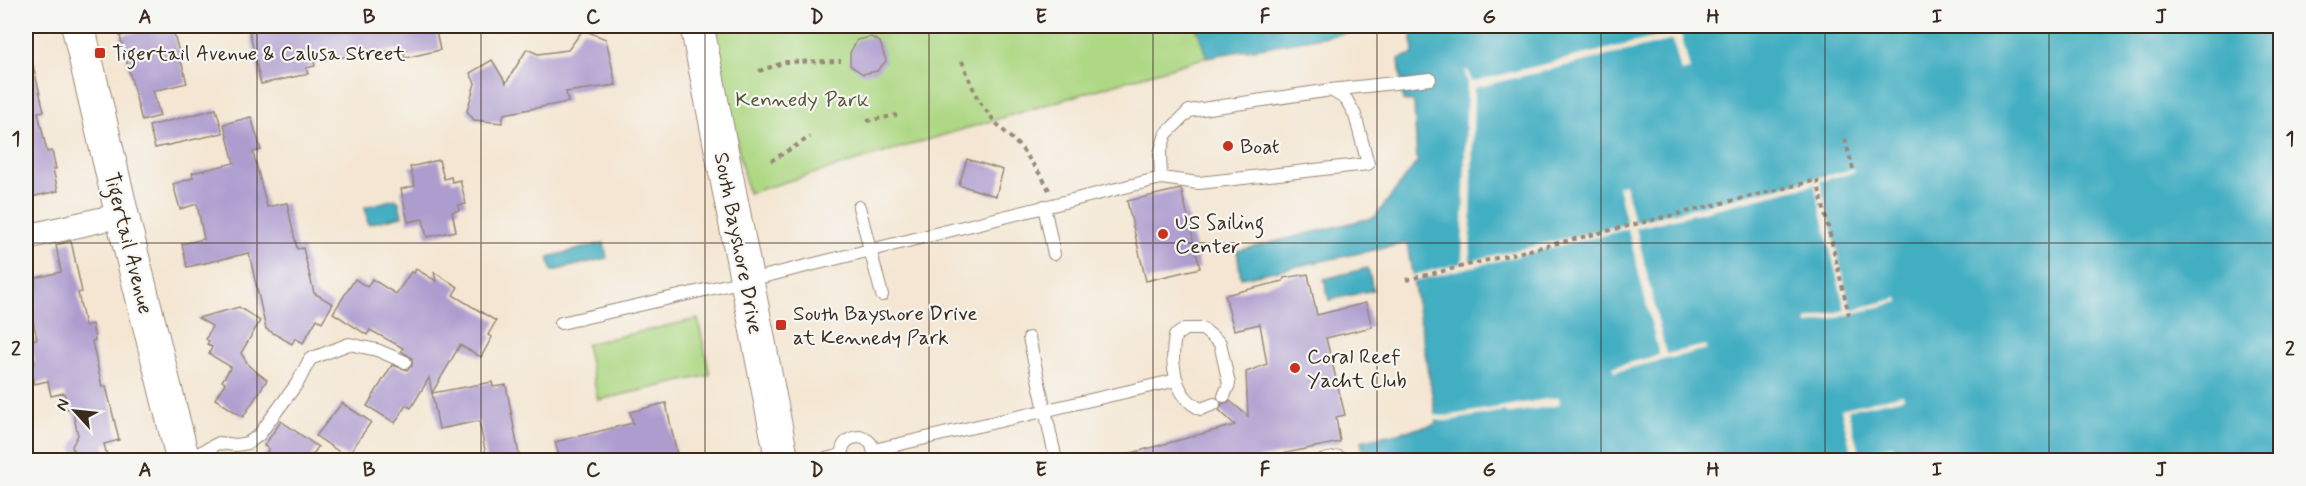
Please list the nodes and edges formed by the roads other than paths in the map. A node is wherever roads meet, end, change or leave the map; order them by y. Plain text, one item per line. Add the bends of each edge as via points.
1 (78, 26) edge
2 (697, 26) edge
3 (1430, 79) dead end
4 (1331, 90) junction
5 (1161, 178) junction
6 (1050, 205) junction
7 (859, 207) dead end
8 (122, 215) junction
9 (26, 237) edge
10 (870, 250) junction
11 (1054, 254) dead end
12 (746, 280) junction
13 (882, 296) dead end
14 (561, 323) dead end
15 (1029, 338) dead end
16 (405, 362) dead end
17 (1178, 380) junction
18 (1224, 396) dead end
19 (1214, 405) dead end
20 (1045, 412) junction
21 (873, 455) edge
22 (1339, 457) dead end
23 (842, 458) edge
24 (184, 460) edge
25 (782, 460) edge
26 (822, 460) edge
27 (1056, 460) edge
28 (1324, 460) edge

1 - 8 street, Tigertail Avenue
2 - 12 street, South Bayshore Drive
3 - 4 lane
4 - 5 lane via 1190,111 1166,134 1160,153
4 - 5 lane via 1346,99 1355,115 1368,164 1199,183
5 - 6 lane
6 - 10 lane
6 - 11 lane
7 - 10 lane
8 - 9 street
8 - 24 street, Tigertail Avenue
10 - 12 lane
10 - 13 lane
12 - 14 lane
12 - 25 street, South Bayshore Drive
15 - 20 lane
16 - 24 lane via 349,344 320,355 310,360 259,435 248,443 219,443
17 - 18 lane via 1172,355 1175,336 1185,329 1203,329 1220,343 1229,384
17 - 19 lane via 1182,395 1190,404 1201,410
17 - 20 lane
20 - 21 lane
20 - 27 lane
21 - 23 lane via 869,441 855,437 843,446
22 - 28 lane
23 - 26 lane

